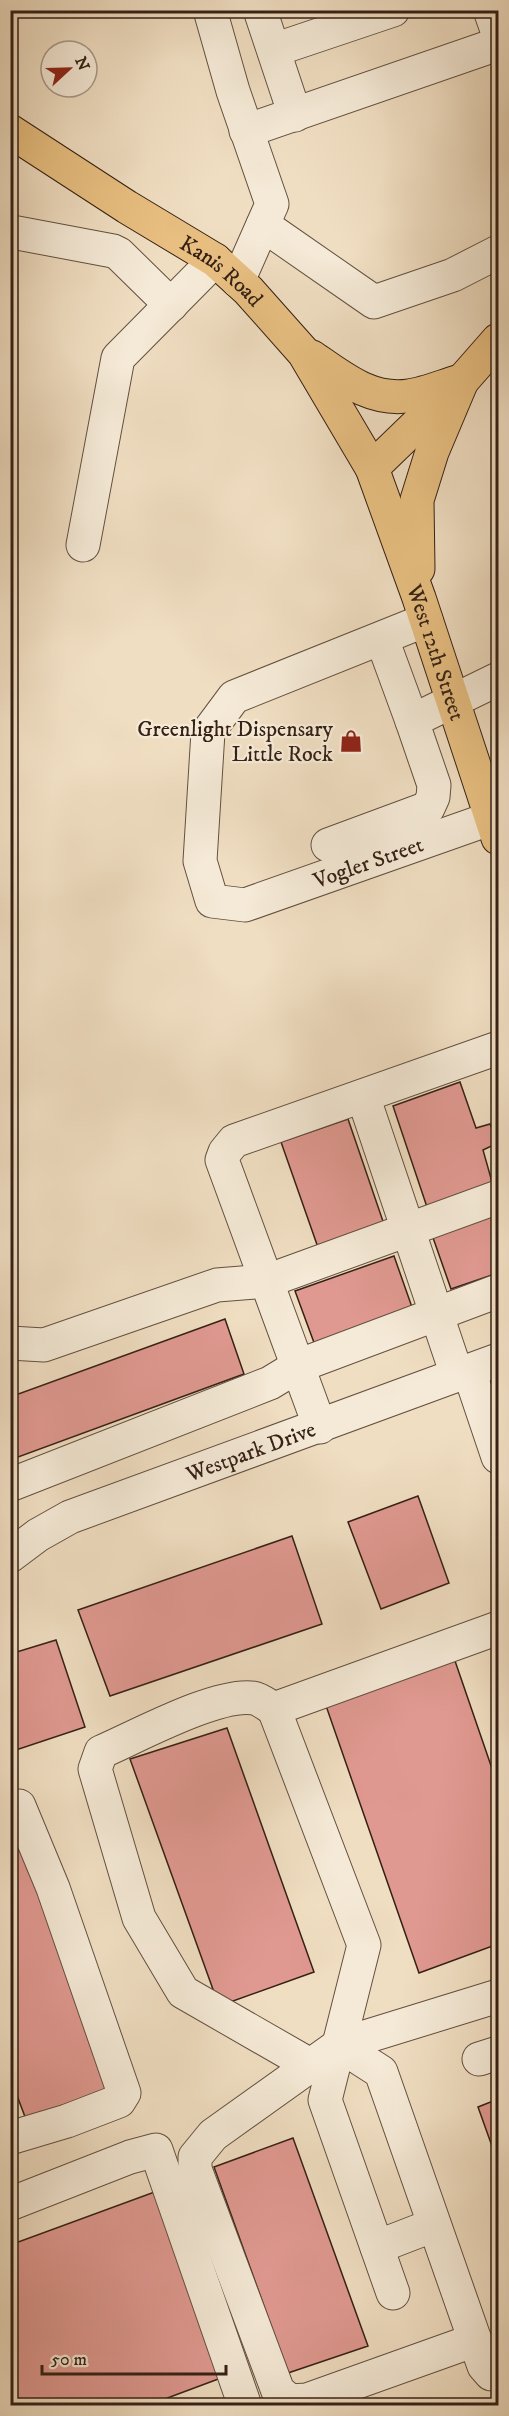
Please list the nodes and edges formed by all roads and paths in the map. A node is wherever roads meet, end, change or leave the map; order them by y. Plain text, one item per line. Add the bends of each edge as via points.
1 (210, 10) edge
2 (260, 10) edge
3 (393, 10) edge
4 (490, 10) edge
5 (498, 33) edge
6 (498, 44) edge
7 (274, 50) junction
8 (295, 115) junction
9 (246, 131) junction
10 (15, 134) edge
11 (263, 225) junction
12 (12, 232) edge
13 (498, 252) edge
14 (226, 271) junction
15 (171, 304) junction
16 (498, 340) edge
17 (304, 352) junction
18 (462, 381) junction
19 (372, 468) junction
20 (83, 545) dead end
21 (422, 609) junction
22 (382, 639) junction
23 (498, 679) edge
24 (453, 702) junction
25 (412, 721) junction
26 (495, 828) edge
27 (328, 845) dead end
28 (497, 1055) edge
29 (363, 1096) junction
30 (498, 1197) edge
31 (408, 1230) junction
32 (267, 1281) junction
33 (498, 1291) edge
34 (436, 1314) junction
35 (10, 1343) edge
36 (298, 1366) junction
37 (475, 1369) edge
38 (320, 1427) junction
39 (496, 1440) edge
40 (10, 1485) edge
41 (10, 1556) edge
42 (496, 1638) edge
43 (274, 1709) junction
44 (10, 1807) edge
45 (498, 1996) edge
46 (339, 2045) junction
47 (310, 2066) junction
48 (10, 2138) edge
49 (10, 2204) edge
50 (434, 2225) junction
51 (377, 2247) junction
52 (393, 2294) dead end
53 (475, 2340) junction
54 (498, 2371) edge
55 (245, 2406) edge

1 - 9 street
2 - 7 street
3 - 7 street
4 - 5 street
6 - 8 street
7 - 8 street
8 - 9 street
9 - 11 street via 272,204
10 - 14 main road, Kanis Road
11 - 13 street via 374,302 453,274
11 - 14 street
12 - 15 street via 113,251
14 - 15 street
14 - 17 main road, Kanis Road
15 - 20 street via 118,358
16 - 18 main road
17 - 18 main road via 360,390 380,395 410,396
17 - 19 main road, Kanis Road
18 - 19 main road
18 - 21 main road via 417,500
19 - 21 main road, West 12th Street
21 - 22 street
21 - 24 main road, West 12th Street
22 - 25 street
22 - 26 street, Vogler Street via 234,697 208,732 200,861 212,901 245,905
23 - 24 street
24 - 25 street
24 - 26 main road, West 12th Street
25 - 27 street via 434,785 428,808
28 - 29 street
29 - 31 street
29 - 32 street via 234,1141 225,1152 222,1160
30 - 31 street
31 - 32 street
31 - 34 street
32 - 35 street via 217,1285 44,1345
32 - 36 street
33 - 34 street
34 - 36 street
34 - 37 street
36 - 38 street
36 - 40 street via 270,1383
37 - 38 street, Westpark Drive
37 - 39 street
38 - 41 street, Westpark Drive via 70,1517
42 - 43 street
43 - 46 street via 364,1945
43 - 47 street via 254,1698 229,1700 195,1711 101,1752 95,1769 139,1918 183,1992
44 - 48 street via 19,1806 53,1888 124,2093 119,2101
45 - 46 street
46 - 47 street
46 - 50 street via 381,2072
46 - 51 street via 324,2100
47 - 53 street via 213,2135 195,2157 195,2169 278,2391 290,2401 307,2400
49 - 55 street via 156,2150
50 - 51 street
50 - 53 street
51 - 52 street
53 - 54 street via 484,2366 491,2374

